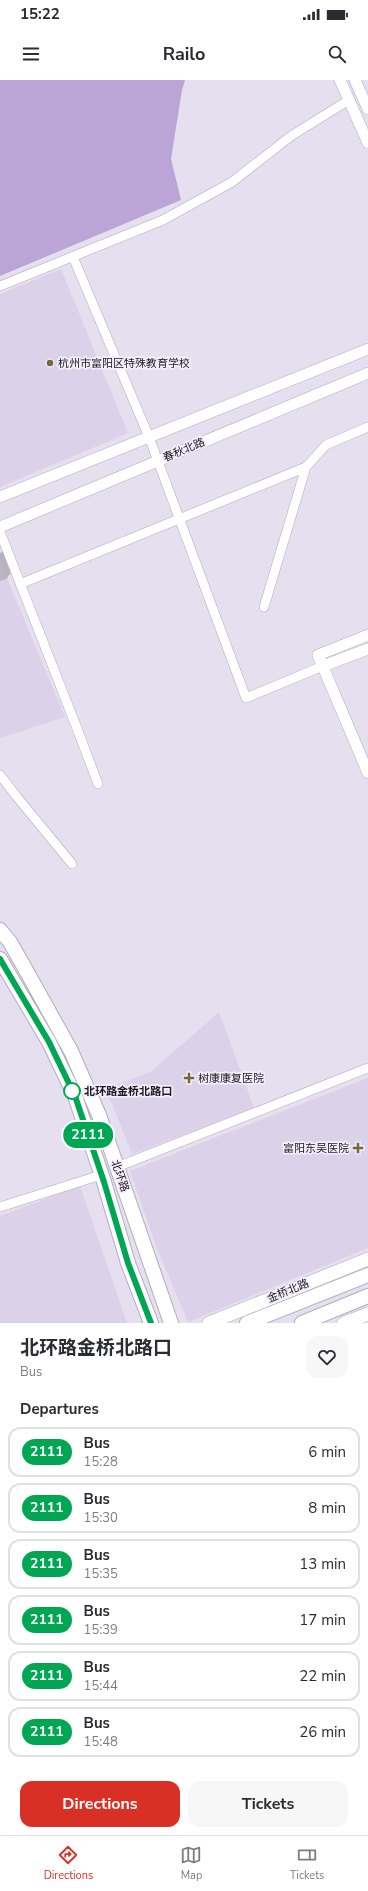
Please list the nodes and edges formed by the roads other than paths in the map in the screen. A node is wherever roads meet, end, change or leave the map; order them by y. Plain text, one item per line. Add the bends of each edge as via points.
1 (340, 80) edge
2 (355, 80) edge
3 (349, 100) junction
4 (368, 109) edge
5 (368, 143) edge
6 (73, 257) junction
7 (0, 286) edge
8 (368, 349) edge
9 (368, 373) edge
10 (368, 428) edge
11 (149, 437) junction
12 (157, 461) junction
13 (306, 467) junction
14 (0, 497) edge
15 (179, 519) junction
16 (0, 527) edge
17 (0, 532) edge
18 (20, 584) junction
19 (264, 607) dead end
20 (368, 635) edge
21 (368, 649) edge
22 (323, 666) junction
23 (368, 773) edge
24 (0, 775) edge
25 (98, 784) dead end
26 (72, 864) dead end
27 (0, 930) edge
28 (0, 959) edge
29 (368, 1068) edge
30 (117, 1167) junction
31 (102, 1175) junction
32 (0, 1207) edge
33 (368, 1259) edge
34 (368, 1275) edge
35 (368, 1296) edge
36 (368, 1314) edge
37 (151, 1323) edge
38 (171, 1323) edge
39 (209, 1323) edge
40 (247, 1323) edge
41 (302, 1323) edge
42 (344, 1323) edge

1 - 3 street
2 - 4 street
3 - 5 street
3 - 6 street via 291,136 232,182 163,220
6 - 7 street
6 - 11 street
8 - 11 street
9 - 12 street, 春秋北路
10 - 13 street via 326,445
11 - 12 street
11 - 14 street
12 - 15 street
12 - 16 street, 春秋北路
13 - 15 street
13 - 19 street
15 - 18 street
15 - 22 street via 246,698
17 - 18 street
18 - 25 street
20 - 22 street via 318,655
21 - 22 street
22 - 23 street
24 - 26 street
27 - 30 main road, 北环路 via 10,942 71,1051 99,1115
28 - 31 main road, 北环路 via 49,1042 75,1096
29 - 30 street
30 - 38 main road, 北环路
31 - 32 street
31 - 37 main road, 北环路 via 128,1263
33 - 39 main road, 金桥北路
34 - 40 main road, 金桥北路
35 - 41 main road
36 - 42 main road

